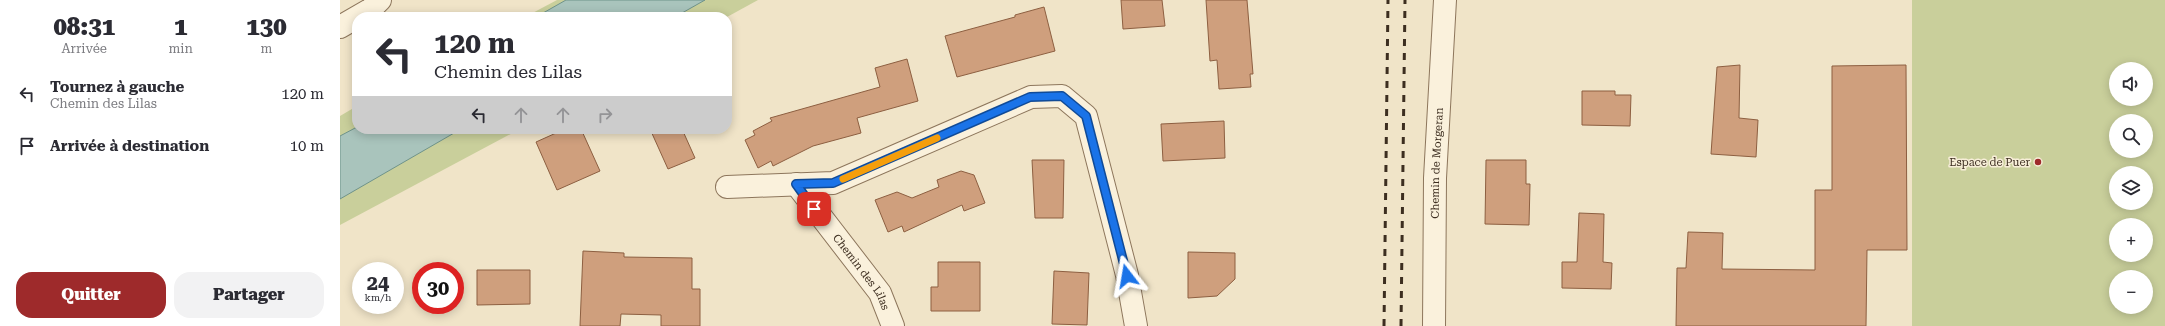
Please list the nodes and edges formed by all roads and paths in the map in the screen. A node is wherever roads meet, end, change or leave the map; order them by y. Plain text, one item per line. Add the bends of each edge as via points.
1 (380, 0) edge
2 (1445, 0) edge
3 (366, 12) edge
4 (352, 19) edge
5 (340, 26) edge
6 (796, 184) junction
7 (727, 187) dead end
8 (893, 326) edge
9 (1136, 326) edge
10 (1434, 326) edge

1 - 3 street
2 - 10 street, Chemin de Morgeran via 1435,178
4 - 5 street
6 - 7 street
6 - 8 street, Chemin des Lilas via 880,294
6 - 9 street via 833,183 1030,97 1062,96 1086,116 1127,276

